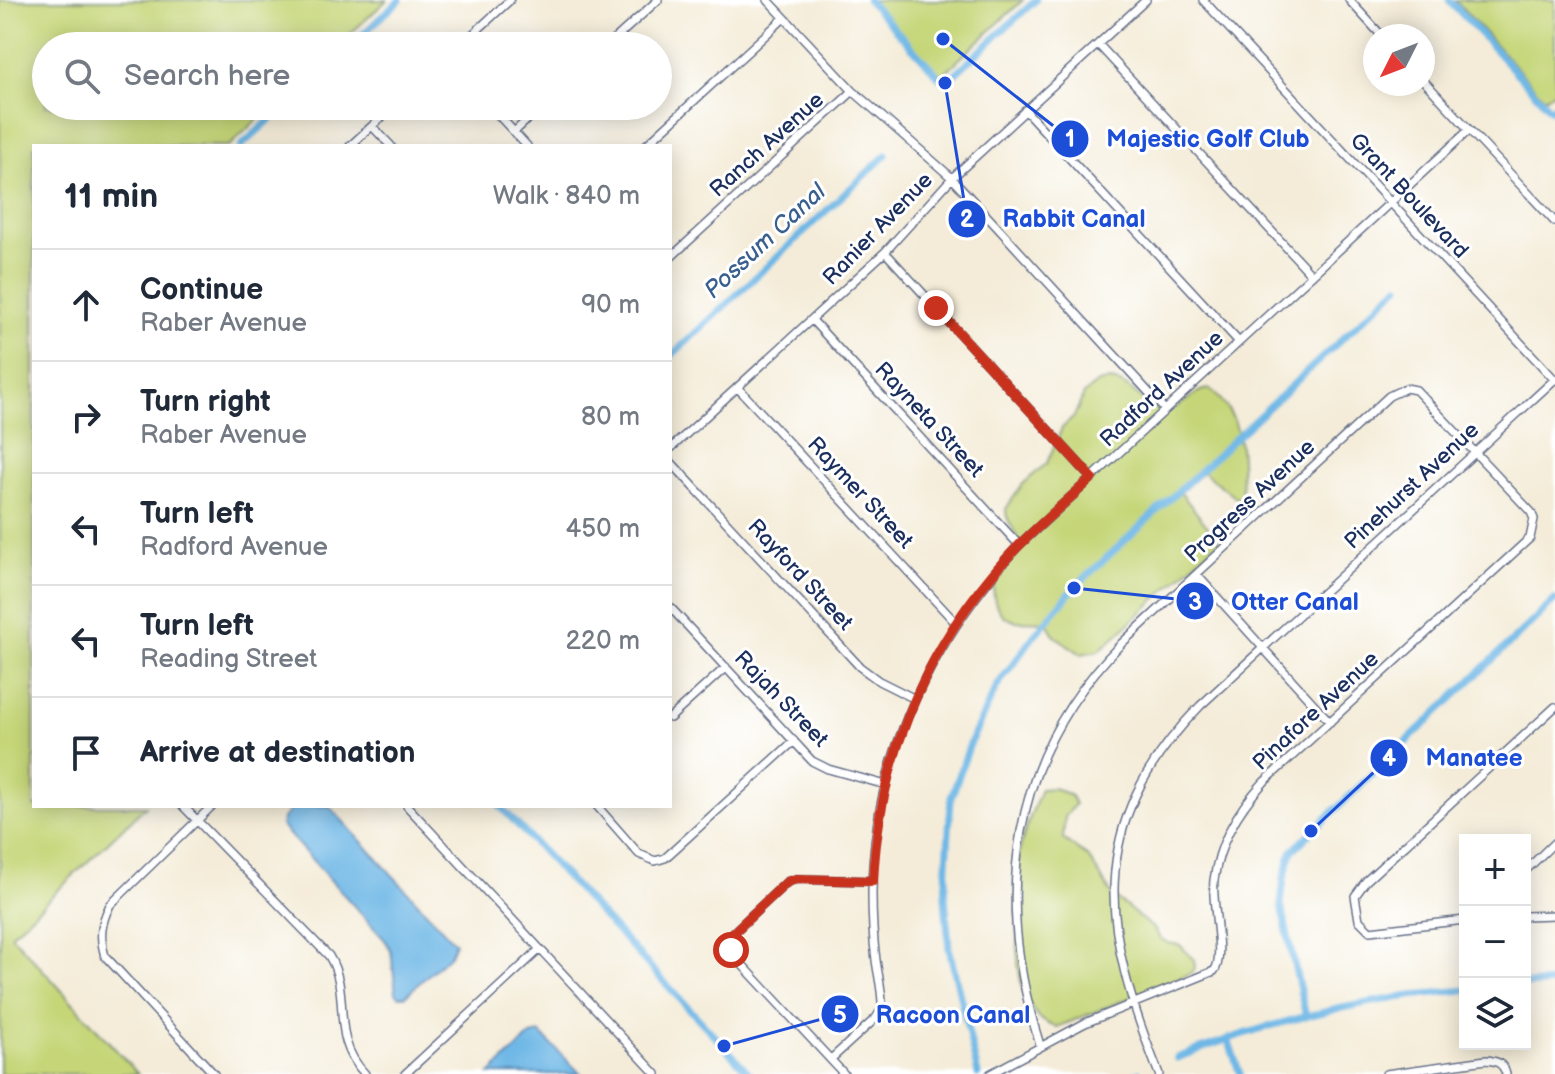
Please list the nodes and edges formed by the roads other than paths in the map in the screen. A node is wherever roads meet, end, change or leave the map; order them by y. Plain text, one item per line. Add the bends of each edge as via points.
1 (510, 0) edge
2 (658, 0) edge
3 (768, 0) edge
4 (1146, 0) edge
5 (1203, 0) edge
6 (1349, 0) edge
7 (784, 18) junction
8 (1371, 24) edge
9 (475, 32) edge
10 (623, 32) edge
11 (1098, 44) junction
12 (853, 91) junction
13 (1435, 93) edge
14 (1025, 110) junction
15 (379, 120) edge
16 (503, 120) edge
17 (527, 120) edge
18 (372, 126) junction
19 (1469, 130) junction
20 (514, 132) junction
21 (352, 144) edge
22 (389, 144) edge
23 (525, 144) edge
24 (647, 144) edge
25 (952, 178) junction
26 (1391, 202) junction
27 (1555, 207) edge
28 (1548, 214) junction
29 (1555, 222) edge
30 (885, 252) junction
31 (672, 256) edge
32 (1312, 275) junction
33 (812, 320) junction
34 (1239, 342) junction
35 (1554, 380) edge
36 (738, 388) junction
37 (1165, 410) junction
38 (672, 447) edge
39 (1476, 452) junction
40 (672, 463) edge
41 (1092, 478) junction
42 (1019, 545) junction
43 (1197, 575) junction
44 (672, 609) edge
45 (956, 623) junction
46 (1264, 648) junction
47 (726, 667) junction
48 (915, 699) junction
49 (1555, 707) edge
50 (672, 716) edge
51 (1330, 722) junction
52 (794, 741) junction
53 (886, 785) junction
54 (185, 808) edge
55 (210, 808) edge
56 (409, 808) edge
57 (599, 808) edge
58 (197, 821) junction
59 (1555, 842) edge
60 (1531, 865) edge
61 (873, 881) junction
62 (1555, 915) edge
63 (1531, 916) edge
64 (1459, 921) edge
65 (540, 949) junction
66 (1132, 1002) junction
67 (1040, 1045) junction
68 (831, 1059) junction
69 (1505, 1070) edge
70 (214, 1074) edge
71 (365, 1074) edge
72 (405, 1074) edge
73 (656, 1074) edge
74 (844, 1074) edge
75 (990, 1074) edge
76 (1159, 1074) edge
77 (1386, 1074) edge

1 - 9 street
2 - 10 street
3 - 7 street
4 - 11 street, Ranier Avenue
5 - 26 street, Grant Boulevard
6 - 8 street
7 - 12 street
7 - 24 street
11 - 14 street, Ranier Avenue
11 - 32 street
12 - 25 street
12 - 31 street, Ranch Avenue
13 - 19 street
14 - 25 street, Ranier Avenue
14 - 34 street
15 - 18 street
16 - 20 street
17 - 20 street
18 - 21 street
18 - 22 street
19 - 26 street, Radford Avenue
19 - 28 street
20 - 23 street
25 - 30 street, Ranier Avenue
25 - 37 street
26 - 32 street, Radford Avenue
26 - 35 street, Grant Boulevard
27 - 28 street
28 - 29 street
30 - 33 street, Ranier Avenue
30 - 41 street
32 - 34 street, Radford Avenue
33 - 36 street, Ranier Avenue
33 - 42 street, Rayneta Street
34 - 37 street, Radford Avenue
35 - 39 street, Pinehurst Avenue
36 - 38 street, Ranier Avenue
36 - 45 street, Raymer Street
37 - 41 street, Radford Avenue
39 - 43 street, Progress Avenue via 1422,394 1406,388 1389,396
39 - 46 street, Pinehurst Avenue
39 - 51 street, Pinafore Avenue via 1531,512 1534,529 1524,544
40 - 48 street, Rayford Street via 860,667
41 - 42 street, Radford Avenue
42 - 45 street, Radford Avenue
43 - 46 street
43 - 67 street, Progress Avenue via 1089,680 1061,722 1035,780 1018,846 1014,905 1018,957
44 - 47 street, Rajah Street
45 - 48 street, Radford Avenue
46 - 51 street
46 - 66 street, Pinehurst Avenue via 1167,742 1130,810 1117,862 1114,906 1119,955
47 - 50 street
47 - 52 street, Rajah Street
48 - 53 street, Radford Avenue
49 - 64 street via 1355,896 1359,920 1370,931
51 - 66 street, Pinafore Avenue via 1251,796 1228,833 1214,882 1219,965 1203,977
52 - 53 street, Rajah Street via 820,766
52 - 57 street via 665,858 655,861 639,854
53 - 61 street, Radford Avenue
54 - 58 street
55 - 58 street
56 - 65 street
58 - 70 street via 110,905 103,918 102,945 114,967
58 - 71 street via 329,956 338,972 347,1051
59 - 60 street
61 - 68 street, Radford Avenue via 882,1009
61 - 68 street via 787,882 730,941 736,958
62 - 63 street
65 - 72 street
65 - 73 street
66 - 67 street
66 - 76 street, Pinehurst Avenue
67 - 75 street
68 - 74 street
69 - 77 street via 1497,1061 1486,1060

